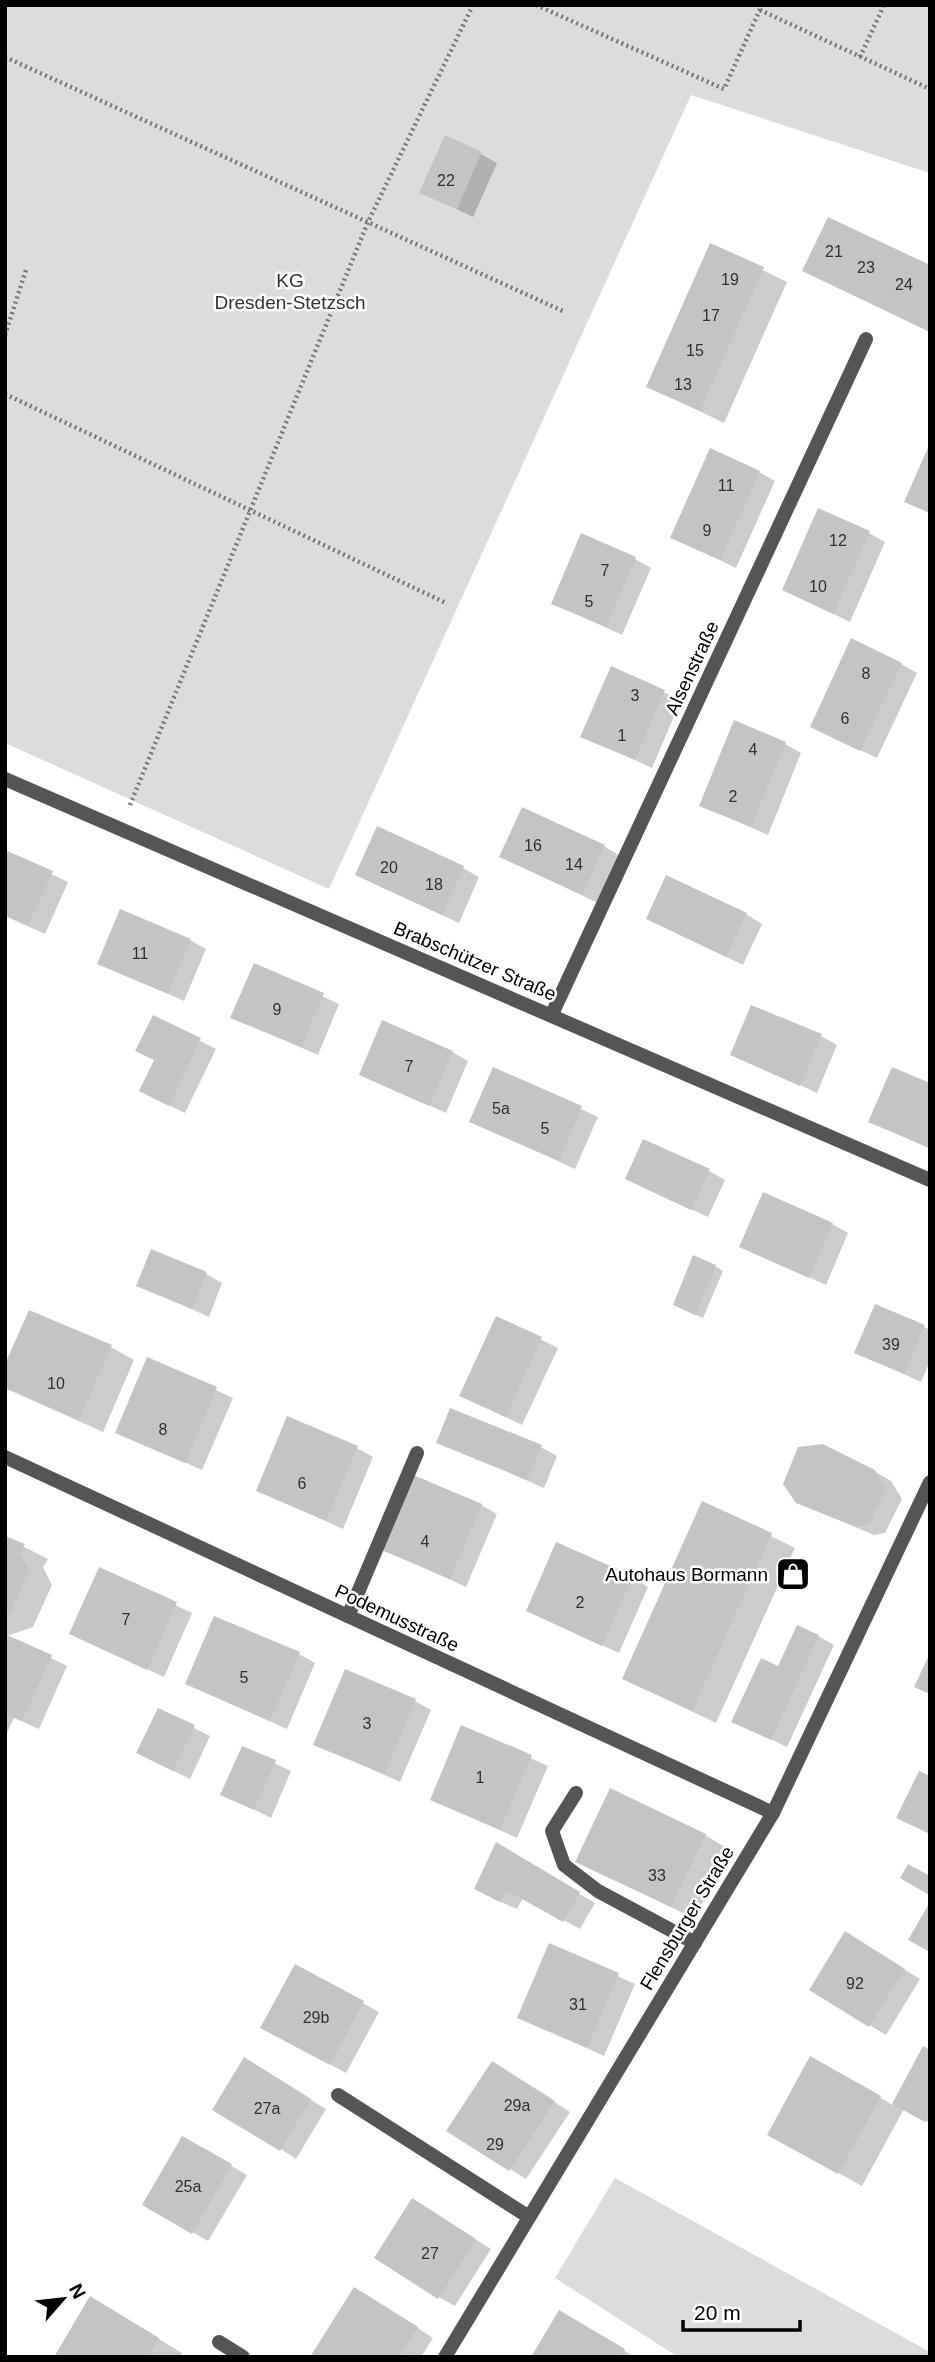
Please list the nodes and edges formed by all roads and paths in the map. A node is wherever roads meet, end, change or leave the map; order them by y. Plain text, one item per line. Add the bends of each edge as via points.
1 (472, 5) edge
2 (536, 5) edge
3 (884, 5) edge
4 (761, 8) edge
5 (5, 57) edge
6 (860, 57) junction
7 (930, 89) edge
8 (368, 222) junction
9 (27, 267) dead end
10 (565, 312) dead end
11 (5, 335) edge
12 (866, 339) dead end
13 (5, 394) edge
14 (251, 510) junction
15 (446, 603) dead end
16 (5, 779) edge
17 (119, 830) junction
18 (552, 1014) junction
19 (930, 1180) edge
20 (417, 1453) dead end
21 (5, 1457) edge
22 (930, 1482) edge
23 (348, 1616) junction
24 (576, 1793) dead end
25 (773, 1813) junction
26 (695, 1943) junction
27 (338, 2095) dead end
28 (529, 2217) junction
29 (219, 2342) dead end
30 (243, 2357) edge
31 (445, 2357) edge

1 - 8 path
2 - 4 path via 724,89
3 - 6 path
4 - 6 path
5 - 8 path
6 - 7 path
8 - 10 path
8 - 14 path
9 - 11 path
12 - 18 street, Alsenstraße
13 - 14 path
14 - 15 path
14 - 17 path
16 - 17 street, Brabschützer Straße
17 - 18 street, Brabschützer Straße
18 - 19 street, Brabschützer Straße
20 - 23 street
21 - 23 street, Podemusstraße
22 - 25 street, Flensburger Straße
23 - 25 street, Podemusstraße
24 - 26 street via 552,1832 564,1865 598,1891
25 - 26 street, Flensburger Straße
26 - 28 street, Flensburger Straße
27 - 28 street
28 - 31 street, Flensburger Straße
29 - 30 street

